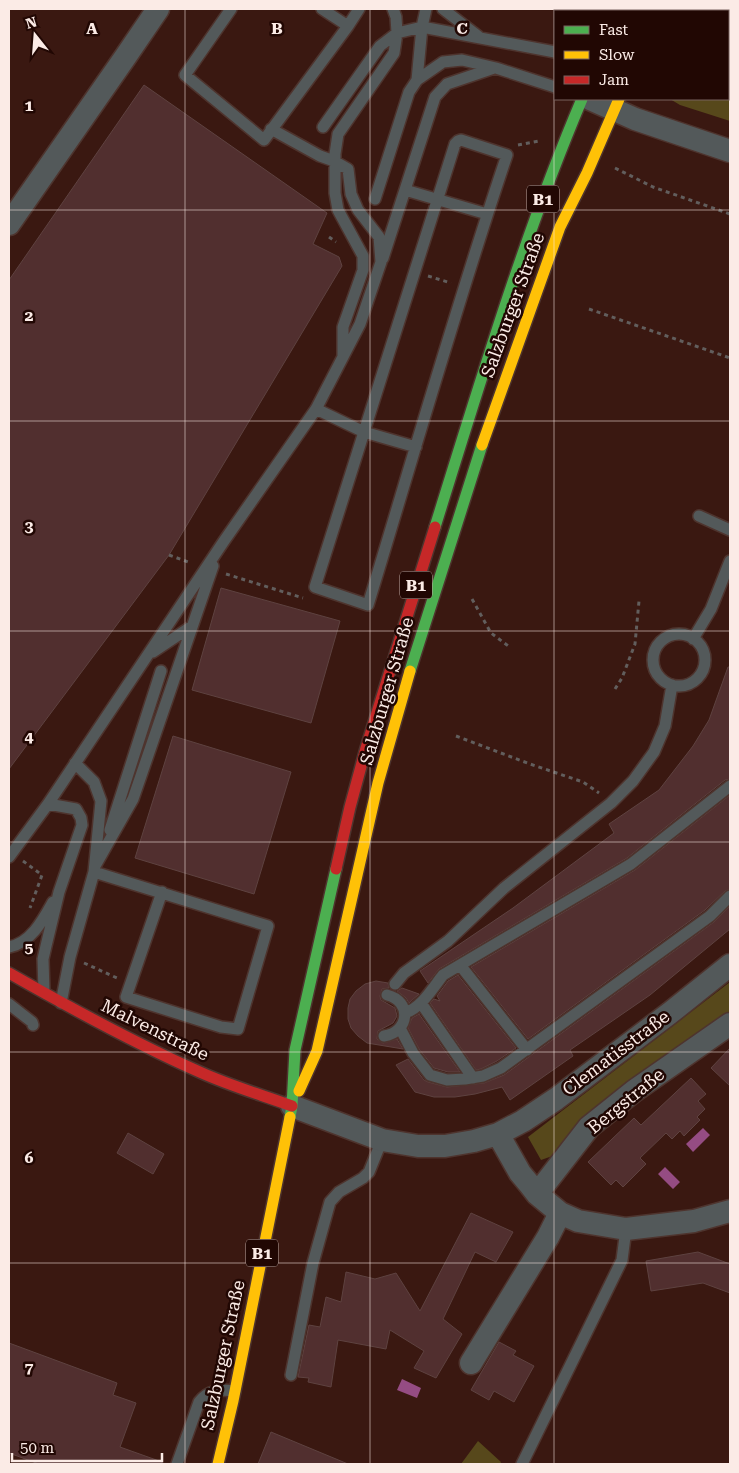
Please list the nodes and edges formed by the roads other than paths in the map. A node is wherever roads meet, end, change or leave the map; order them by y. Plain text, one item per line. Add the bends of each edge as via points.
1 (158, 9) edge
2 (231, 9) edge
3 (322, 9) edge
4 (358, 9) edge
5 (393, 9) edge
6 (426, 9) edge
7 (443, 9) edge
8 (348, 26) junction
9 (422, 27) junction
10 (397, 33) junction
11 (481, 38) junction
12 (550, 51) edge
13 (496, 68) junction
14 (417, 80) junction
15 (554, 87) edge
16 (582, 100) edge
17 (595, 100) edge
18 (617, 104) edge
19 (323, 127) dead end
20 (271, 129) junction
21 (730, 151) edge
22 (334, 161) junction
23 (405, 190) junction
24 (375, 199) dead end
25 (437, 200) junction
26 (487, 214) junction
27 (9, 224) edge
28 (381, 262) junction
29 (343, 356) junction
30 (316, 409) junction
31 (364, 432) junction
32 (416, 447) junction
33 (699, 516) dead end
34 (730, 530) edge
35 (730, 561) edge
36 (209, 569) junction
37 (192, 626) junction
38 (693, 638) junction
39 (147, 656) junction
40 (161, 671) dead end
41 (672, 685) junction
42 (75, 763) junction
43 (730, 786) edge
44 (48, 804) junction
45 (103, 851) junction
46 (9, 857) edge
47 (95, 869) junction
48 (59, 892) junction
49 (162, 892) junction
50 (730, 896) edge
51 (9, 947) edge
52 (460, 965) junction
53 (730, 966) edge
54 (9, 973) edge
55 (395, 984) dead end
56 (44, 993) junction
57 (387, 995) dead end
58 (61, 1003) junction
59 (421, 1003) junction
60 (9, 1004) edge
61 (405, 1013) junction
62 (730, 1024) edge
63 (33, 1026) dead end
64 (400, 1028) junction
65 (384, 1036) dead end
66 (527, 1050) junction
67 (473, 1078) junction
68 (292, 1106) junction
69 (498, 1134) junction
70 (382, 1140) junction
71 (538, 1194) junction
72 (730, 1212) edge
73 (560, 1213) junction
74 (626, 1229) junction
75 (471, 1363) dead end
76 (291, 1376) dead end
77 (235, 1390) junction
78 (177, 1464) edge
79 (218, 1464) edge
80 (522, 1464) edge

1 - 27 street
2 - 20 lane via 185,75 264,140
3 - 8 lane
4 - 8 lane
5 - 10 lane
6 - 9 lane
7 - 11 lane
8 - 20 lane
9 - 10 lane
9 - 11 lane
9 - 14 lane
10 - 19 lane via 380,46
10 - 22 lane via 394,53 338,134
11 - 12 lane
13 - 14 lane via 462,60 443,62
13 - 15 lane
13 - 23 lane via 448,84 434,97
14 - 24 lane via 409,92
16 - 68 main road, Salzburger Straße / B1 via 506,300 366,748 295,1050
17 - 18 street
18 - 21 street via 635,119
18 - 68 main road, Salzburger Straße / B1 via 560,227 482,445 413,660 378,783 317,1051
20 - 22 lane
22 - 28 lane via 348,169 351,194 358,210 379,237
22 - 29 lane via 338,210 363,256 363,270 343,327
23 - 25 lane
23 - 28 lane
25 - 26 lane
25 - 26 lane via 455,144 462,140 507,155
25 - 31 lane
26 - 32 lane
28 - 29 lane via 360,324
29 - 30 lane
30 - 31 lane
30 - 36 lane via 224,541
31 - 32 lane
31 - 32 lane via 315,587 368,605
33 - 34 lane
35 - 38 lane via 711,609
36 - 37 lane
36 - 39 lane
37 - 39 lane
37 - 45 lane via 133,799
38 - 41 lane via 703,651 700,674 688,684
38 - 41 lane via 679,634 671,636 654,650 654,668 664,681
39 - 42 lane
40 - 45 lane
41 - 55 lane via 666,726 654,752 633,781 504,888 448,941 404,973
42 - 44 lane
42 - 47 lane via 94,782 101,801
43 - 52 lane via 631,864
44 - 46 lane
44 - 48 lane via 76,809 82,825
45 - 47 lane
47 - 49 lane
47 - 58 lane via 70,957
48 - 51 lane via 38,928 17,946
48 - 56 lane via 43,959
49 - 49 lane via 268,926 238,1029 221,1027 126,997
50 - 66 lane via 710,916
52 - 59 lane via 443,975
52 - 66 lane
53 - 69 street, Clematisstraße via 556,1098
54 - 56 main road, Malvenstraße
56 - 58 main road, Malvenstraße
57 - 61 lane via 398,1001
58 - 68 main road, Malvenstraße via 198,1071
59 - 61 lane
59 - 67 lane
60 - 63 lane
61 - 64 lane
62 - 71 street, Bergstraße via 634,1091 590,1127
64 - 65 lane
64 - 67 lane via 430,1075 447,1080
66 - 67 lane via 501,1068
68 - 70 street, Clematisstraße
68 - 77 main road, Salzburger Straße / B1
69 - 70 street, Clematisstraße via 445,1146 418,1146
69 - 71 street via 520,1174
70 - 76 lane via 369,1172 330,1202 313,1263
71 - 73 street
72 - 74 street via 694,1221
73 - 74 street via 578,1221
73 - 75 street
74 - 80 lane via 622,1260
77 - 78 lane via 209,1393 199,1402
77 - 79 main road, Salzburger Straße / B1

